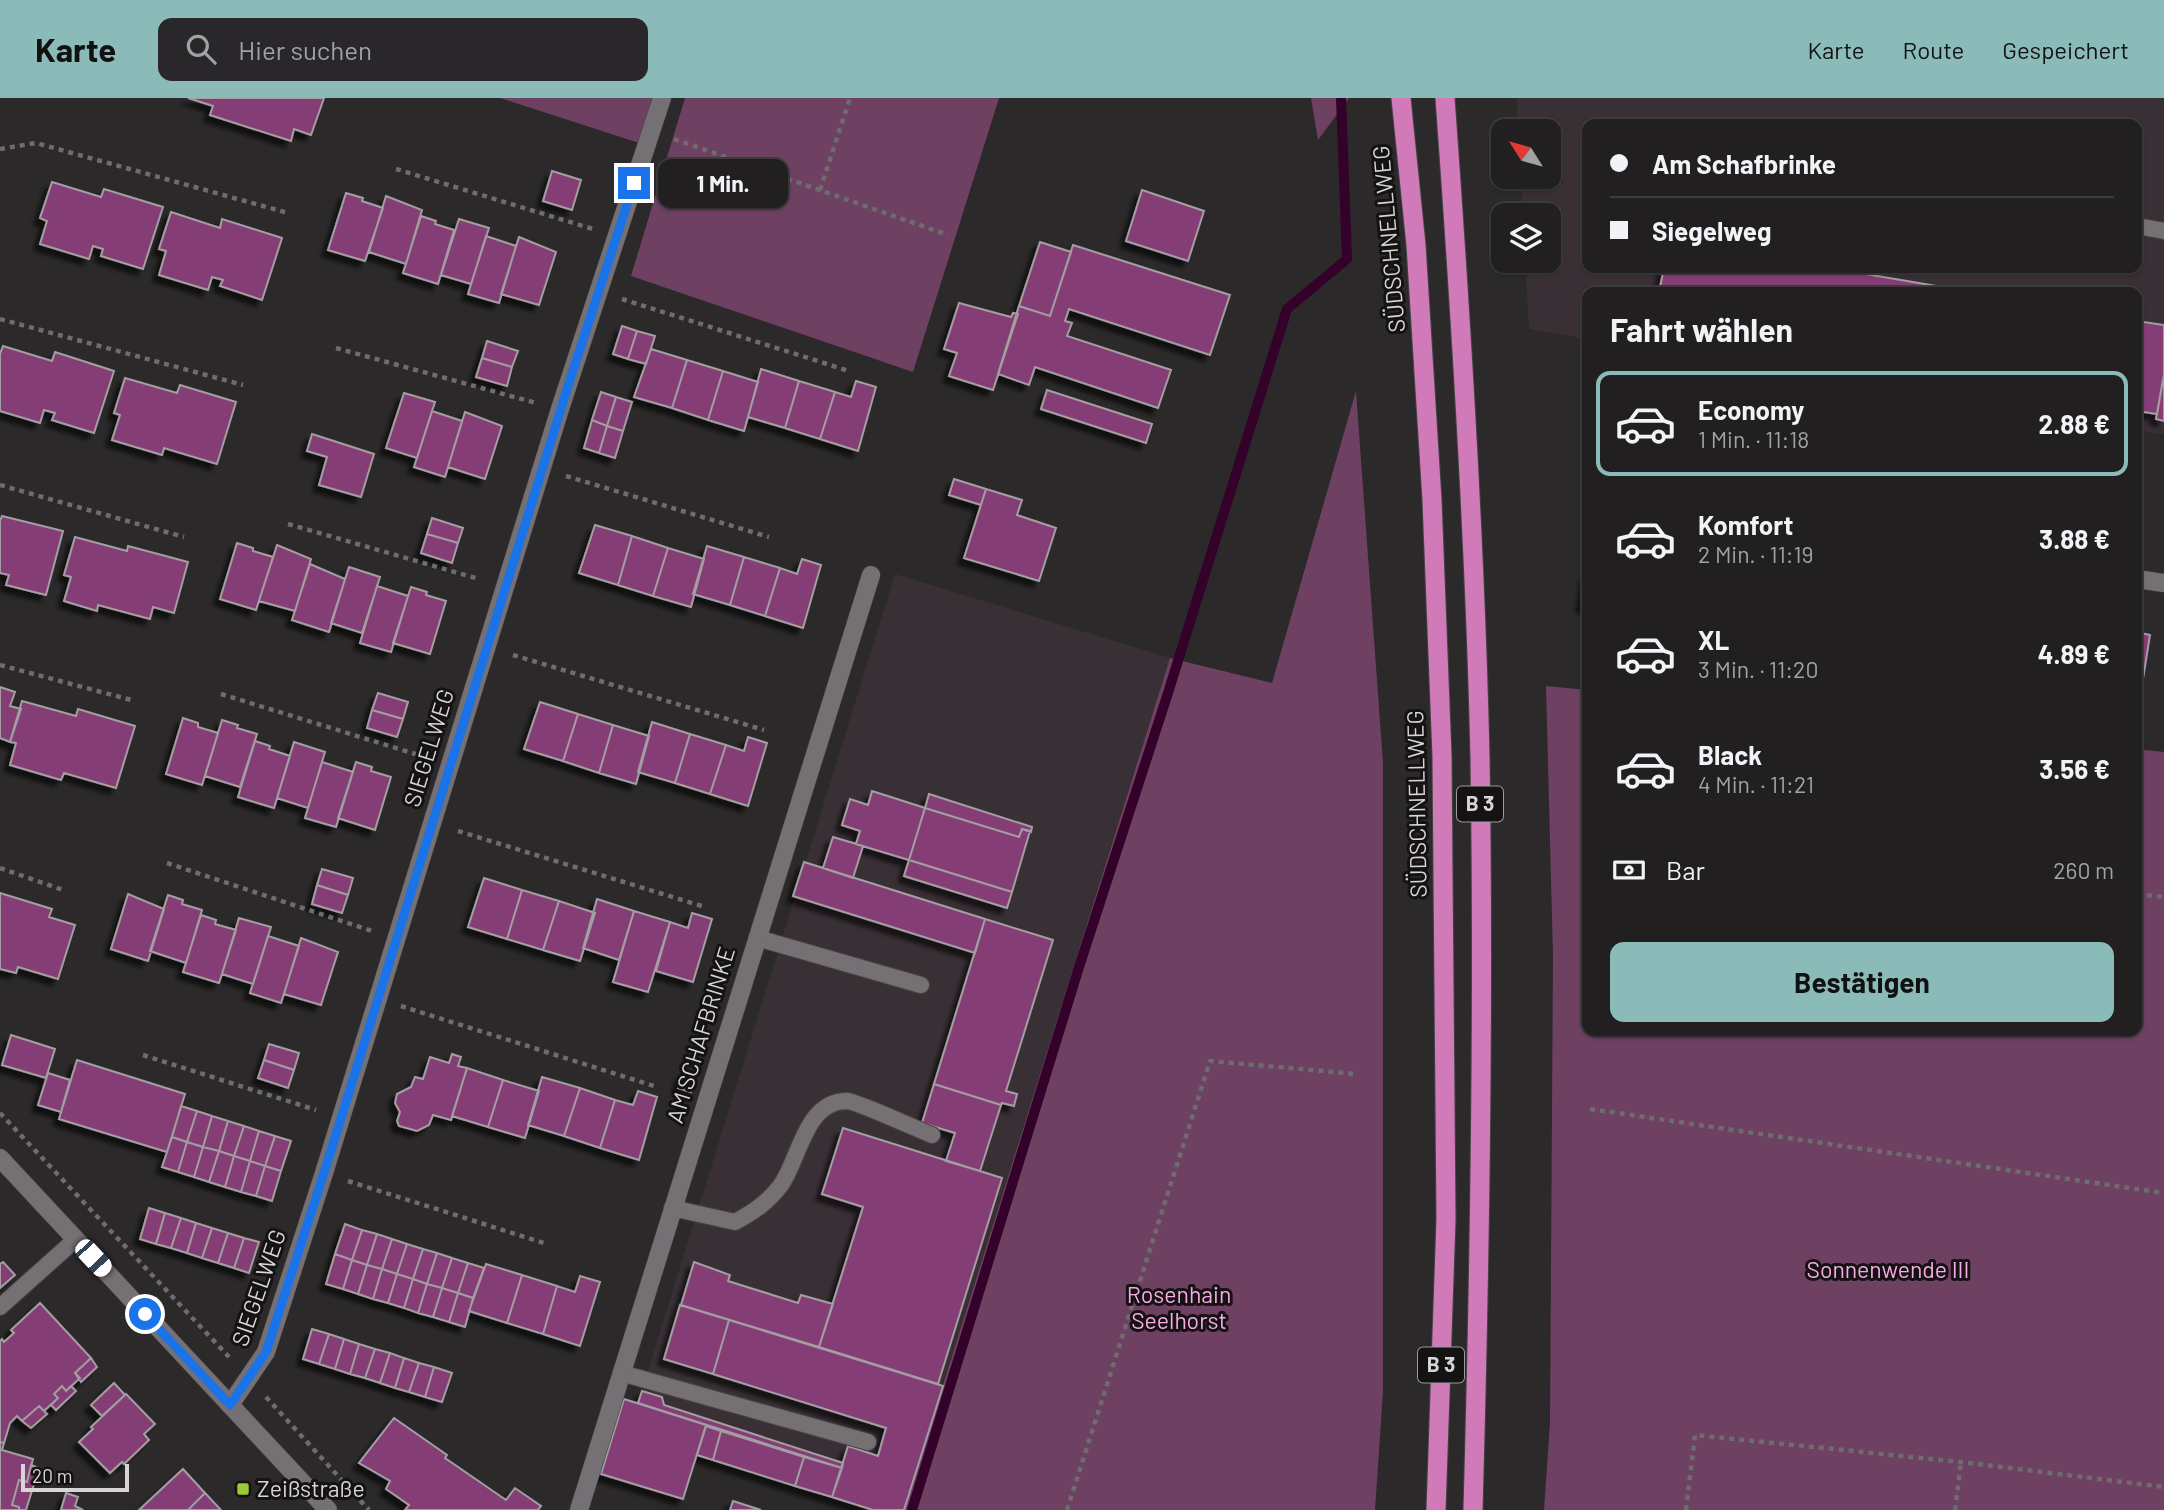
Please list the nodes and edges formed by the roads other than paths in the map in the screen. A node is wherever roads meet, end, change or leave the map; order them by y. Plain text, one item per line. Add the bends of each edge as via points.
1 (662, 98) edge
2 (1401, 98) edge
3 (1445, 98) edge
4 (2142, 227) edge
5 (2164, 231) edge
6 (871, 575) dead end
7 (2142, 580) edge
8 (2164, 583) edge
9 (757, 937) junction
10 (921, 985) dead end
11 (932, 1135) dead end
12 (0, 1158) edge
13 (672, 1208) junction
14 (75, 1240) junction
15 (0, 1307) edge
16 (621, 1373) junction
17 (230, 1405) junction
18 (868, 1441) dead end
19 (328, 1510) edge
20 (579, 1510) edge
21 (1436, 1510) edge
22 (1473, 1510) edge

1 - 17 street, SIEGELWEG via 485,646 266,1352
2 - 21 highway, SÜDSCHNELLWEG / B 3 via 1416,245 1442,756 1446,1219
3 - 22 highway, B 3 via 1471,502 1480,757 1481,1219
4 - 5 lane
6 - 9 street, AM SCHAFBRINKE
7 - 8 street
9 - 10 lane
9 - 13 street, AM SCHAFBRINKE
11 - 13 lane via 848,1101 828,1105 813,1118 781,1184 758,1210 735,1222
12 - 14 street
13 - 16 street, AM SCHAFBRINKE
14 - 15 lane
14 - 17 street
16 - 18 lane
16 - 20 street, AM SCHAFBRINKE
17 - 19 street

